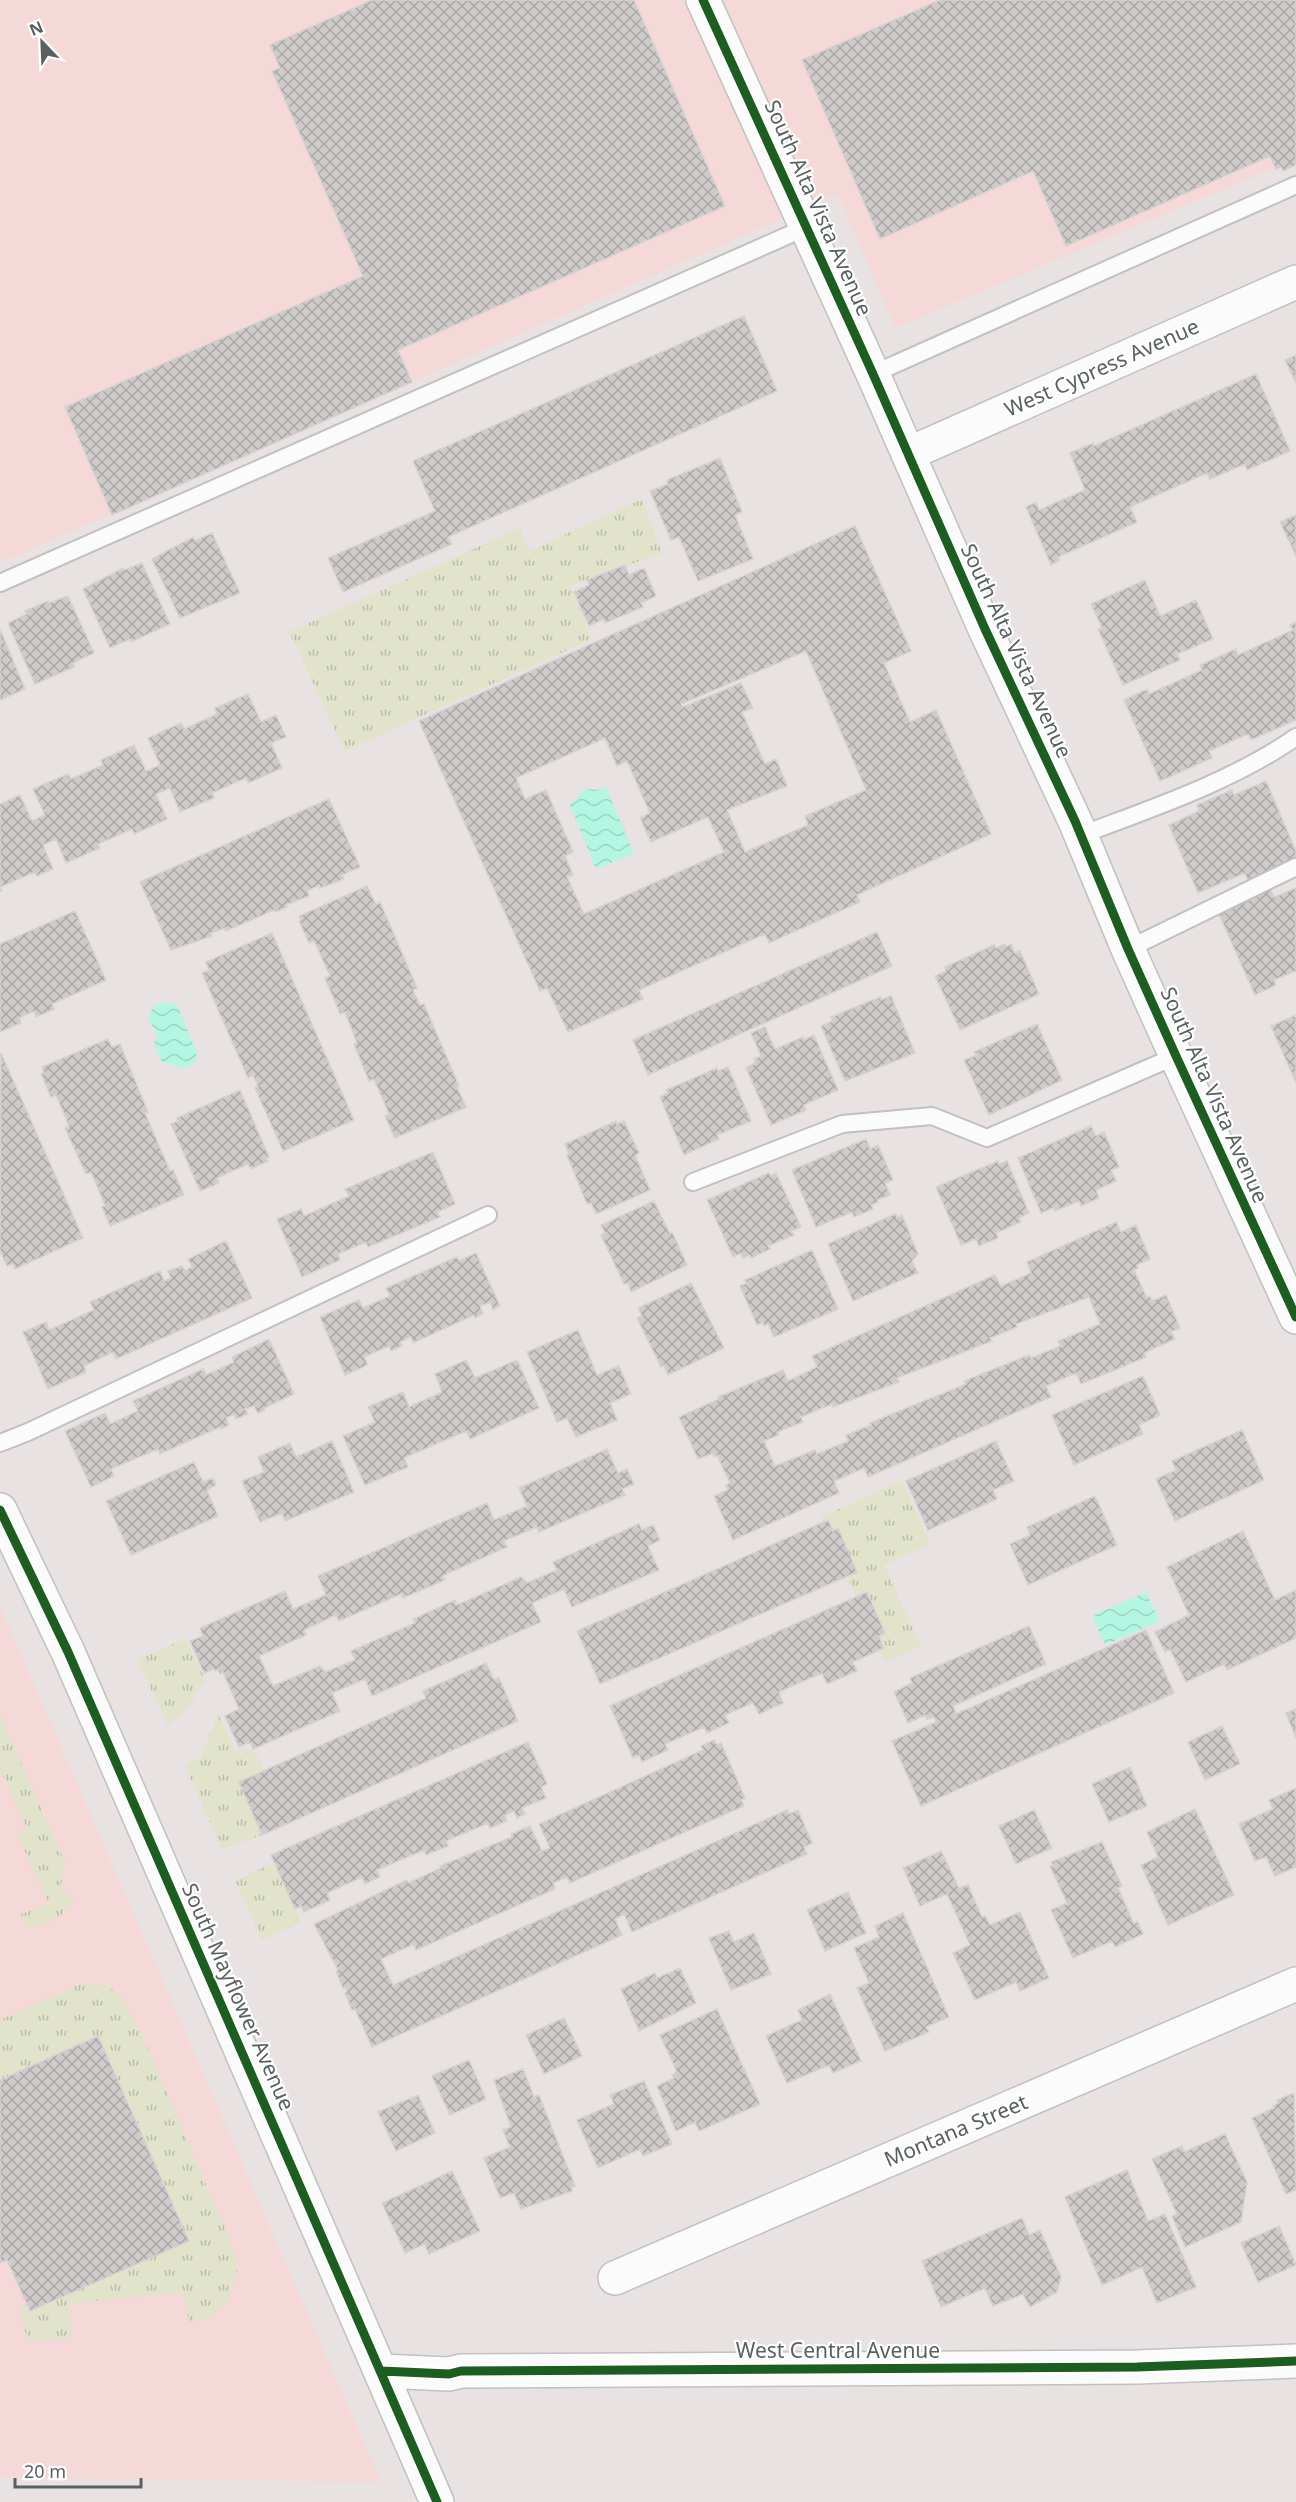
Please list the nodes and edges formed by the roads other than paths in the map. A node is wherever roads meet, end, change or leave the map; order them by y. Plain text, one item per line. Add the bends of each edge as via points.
1 (705, 1) edge
2 (1296, 185) edge
3 (807, 227) junction
4 (1296, 282) edge
5 (873, 374) junction
6 (908, 454) junction
7 (0, 583) edge
8 (1296, 737) edge
9 (1081, 835) junction
10 (1296, 867) edge
11 (1128, 949) junction
12 (1176, 1056) junction
13 (693, 1182) dead end
14 (488, 1215) dead end
15 (1296, 1317) edge
16 (0, 1443) edge
17 (0, 1510) edge
18 (1296, 1984) edge
19 (615, 2278) dead end
20 (1296, 2361) edge
21 (381, 2371) junction
22 (437, 2502) edge

1 - 3 street, South Alta Vista Avenue
2 - 5 lane
3 - 5 street, South Alta Vista Avenue
3 - 7 lane
4 - 6 street, West Cypress Avenue
5 - 6 street, South Alta Vista Avenue
6 - 9 street, South Alta Vista Avenue
8 - 9 lane via 1271,754 1168,802
9 - 11 street, South Alta Vista Avenue
10 - 11 lane
11 - 12 street, South Alta Vista Avenue
12 - 13 lane via 987,1138 932,1116 842,1124
12 - 15 street, South Alta Vista Avenue
14 - 16 lane
17 - 21 street, South Mayflower Avenue via 68,1652
18 - 19 street, Montana Street
20 - 21 street, West Central Avenue via 1137,2367 449,2374
21 - 22 street, South Mayflower Avenue

